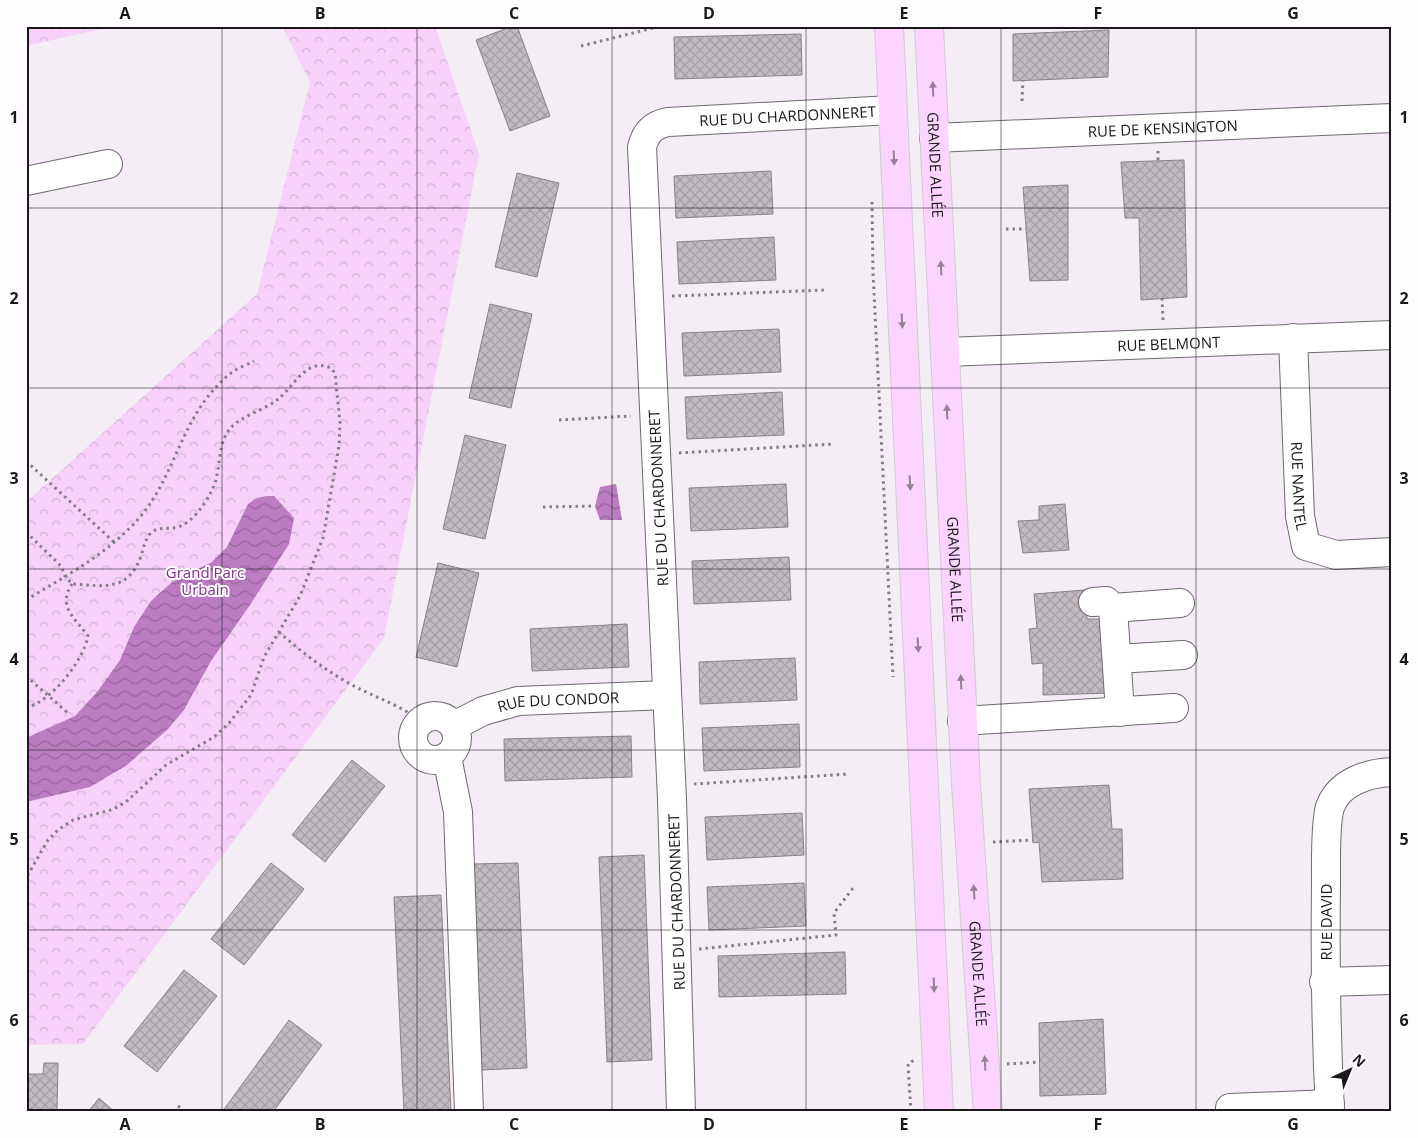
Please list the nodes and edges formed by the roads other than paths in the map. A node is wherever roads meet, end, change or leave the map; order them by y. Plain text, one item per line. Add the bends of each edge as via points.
1 (889, 26) edge
2 (929, 26) edge
3 (892, 110) junction
4 (1392, 118) edge
5 (934, 138) junction
6 (108, 164) dead end
7 (26, 181) edge
8 (1392, 335) edge
9 (1293, 338) junction
10 (945, 352) junction
11 (1392, 552) edge
12 (1180, 603) dead end
13 (1183, 656) dead end
14 (1117, 660) junction
15 (667, 694) junction
16 (1174, 708) dead end
17 (1120, 712) junction
18 (962, 721) junction
19 (454, 726) junction
20 (447, 757) junction
21 (1392, 772) edge
22 (1392, 980) edge
23 (1324, 982) junction
24 (1230, 1108) dead end
25 (1330, 1108) edge
26 (469, 1112) edge
27 (682, 1112) edge
28 (939, 1112) edge
29 (988, 1112) edge

1 - 3 main road
5 -> 2 main road, GRANDE ALLÉE
3 - 15 street, RUE DU CHARDONNERET via 668,122 651,129 644,138
3 -> 28 main road
4 - 5 street, RUE DE KENSINGTON
10 -> 5 main road, GRANDE ALLÉE
6 - 7 street
8 - 9 street, RUE BELMONT
9 - 10 street, RUE BELMONT
9 - 11 street, RUE NANTEL via 1300,516 1306,546 1336,555
18 -> 10 main road, GRANDE ALLÉE
12 - 14 street via 1103,605
13 - 14 street
14 - 17 street
15 - 19 street, RUE DU CONDOR via 518,701 484,710
15 - 27 street, RUE DU CHARDONNERET
16 - 17 street
17 - 18 street
29 -> 18 main road, GRANDE ALLÉE
19 - 20 street via 457,743
19 - 20 street via 437,716 421,721 414,731 416,748 424,757 441,760
20 - 26 street via 458,812
21 - 23 street, RUE DAVID via 1375,772 1347,784 1330,807
22 - 23 street
23 - 25 street, RUE DAVID
24 - 25 street

